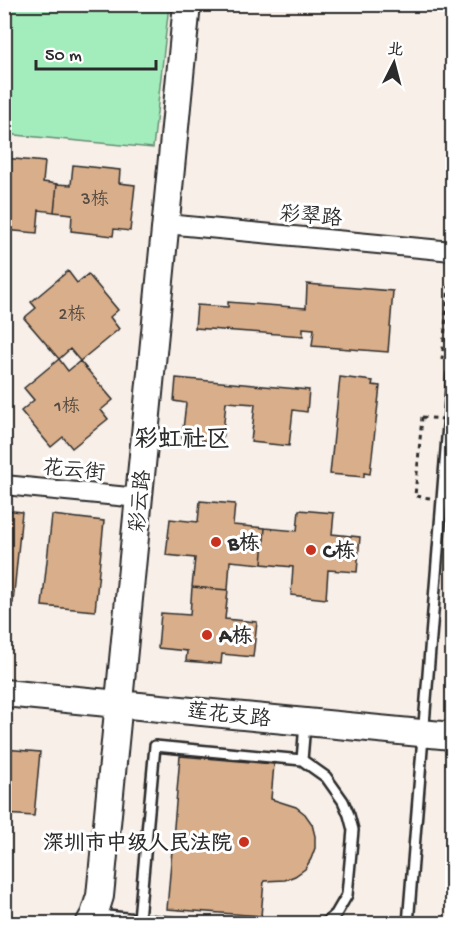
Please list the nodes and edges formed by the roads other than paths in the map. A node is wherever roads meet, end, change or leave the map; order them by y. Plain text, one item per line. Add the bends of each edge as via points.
1 (187, 4) edge
2 (166, 224) junction
3 (453, 251) edge
4 (453, 375) edge
5 (4, 485) edge
6 (139, 498) junction
7 (4, 693) edge
8 (119, 704) junction
9 (305, 722) junction
10 (424, 732) junction
11 (453, 736) edge
12 (302, 760) junction
13 (92, 919) edge
14 (139, 919) junction
15 (186, 924) edge
16 (325, 924) edge
17 (408, 924) edge

1 - 2 street, 彩云路
2 - 3 street, 彩翠路
2 - 6 street, 彩云路
4 - 10 lane
5 - 6 street, 花云街
6 - 8 street, 彩云路
7 - 8 street, 莲花支路
8 - 9 street, 莲花支路
8 - 13 street, 彩云路 via 100,896
9 - 10 street, 莲花支路
9 - 12 lane
10 - 11 street, 莲花支路
10 - 17 lane
12 - 14 lane via 155,746
12 - 16 lane via 336,789 353,830 347,895
13 - 14 lane
14 - 15 lane

